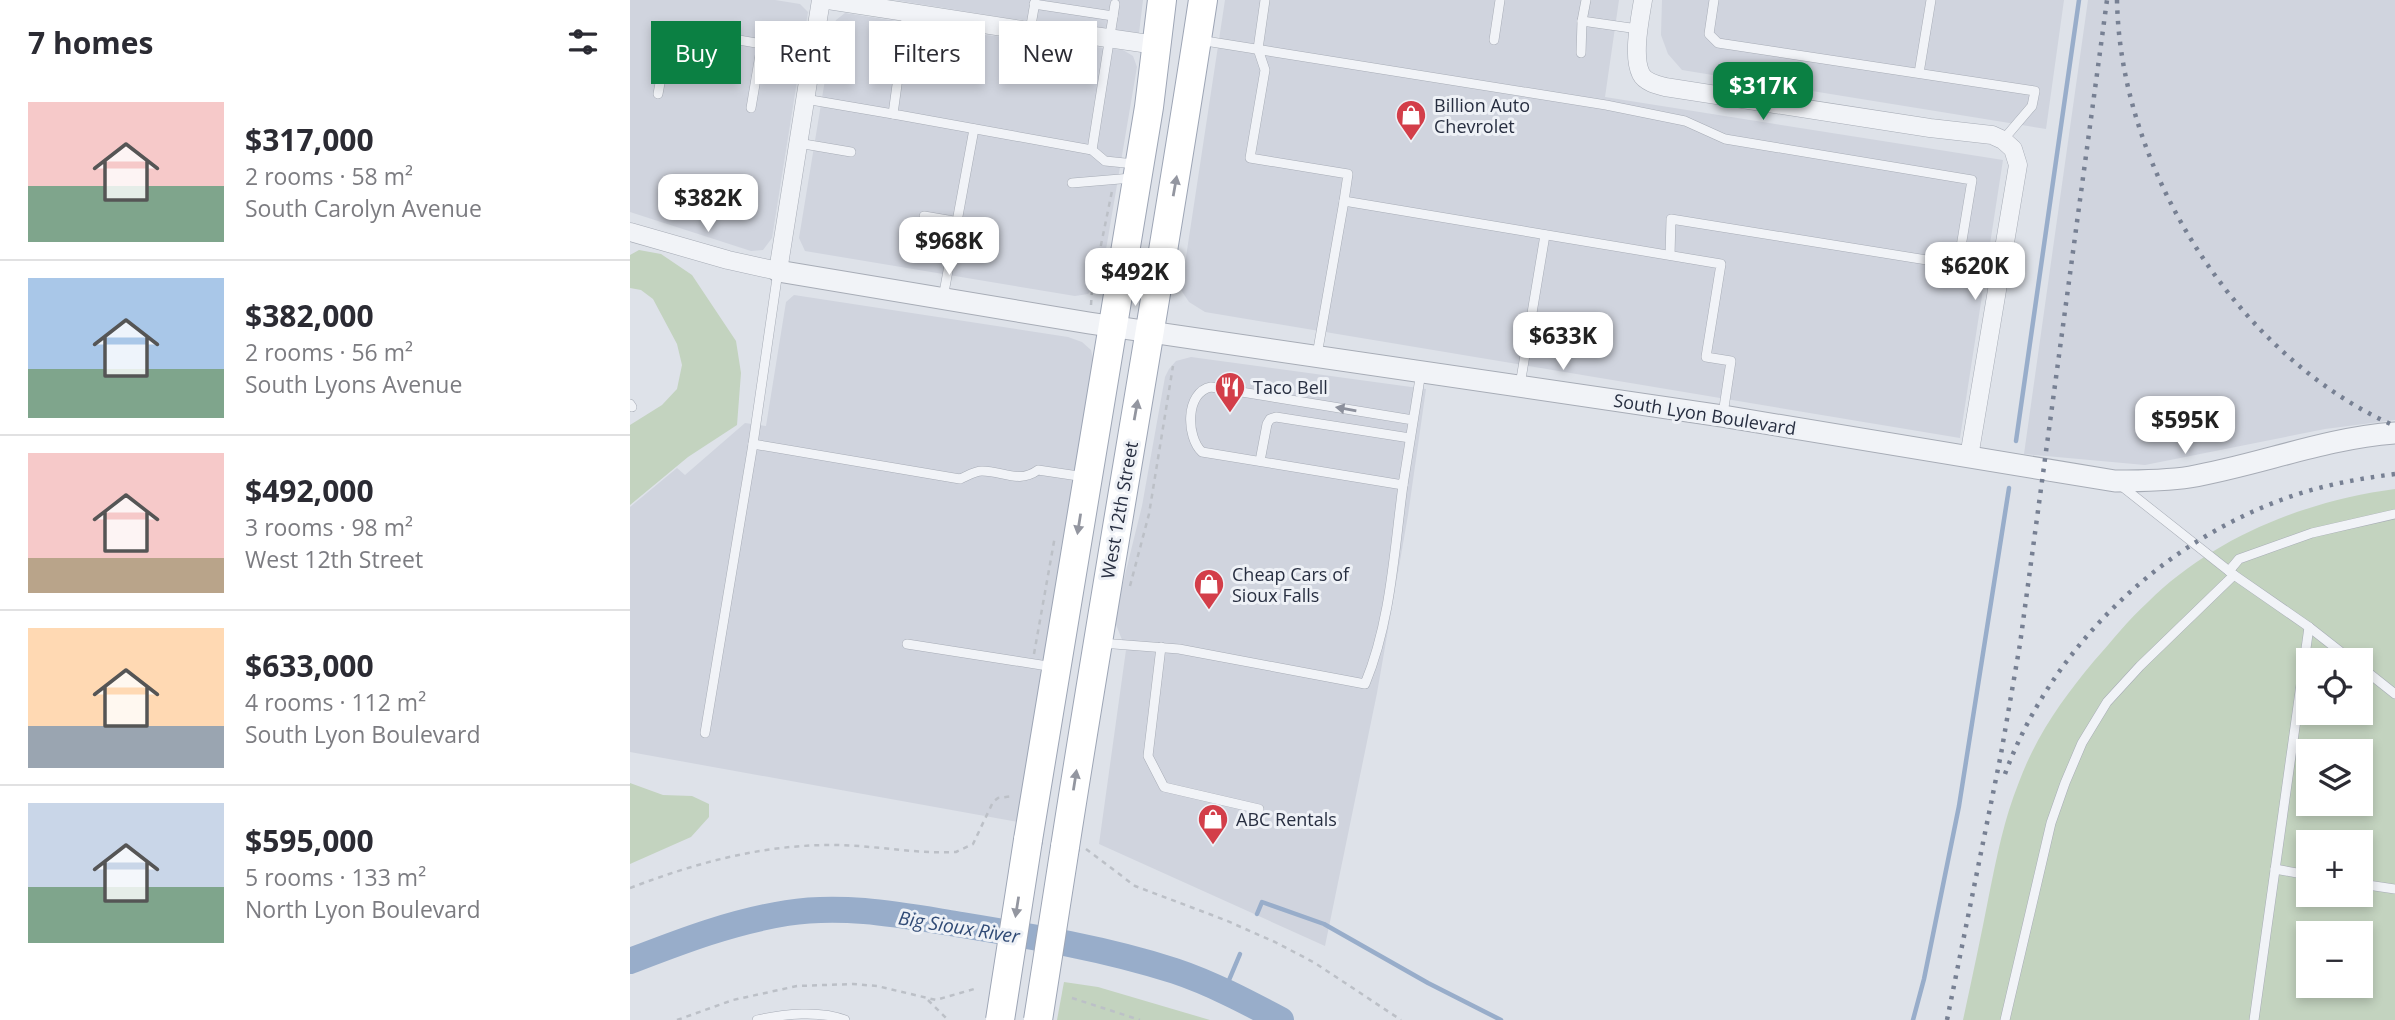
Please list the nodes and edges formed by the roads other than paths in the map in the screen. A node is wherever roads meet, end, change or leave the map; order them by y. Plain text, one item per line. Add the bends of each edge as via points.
1 (821, 0) edge
2 (828, 0) edge
3 (1162, 0) edge
4 (1203, 0) edge
5 (1265, 0) edge
6 (1500, 0) edge
7 (1586, 0) edge
8 (1643, 0) edge
9 (1714, 0) edge
10 (1931, 0) edge
11 (1035, 2) edge
12 (1115, 4) dead end
13 (907, 12) junction
14 (1113, 16) junction
15 (818, 21) edge
16 (1032, 21) edge
17 (1582, 21) junction
18 (999, 26) edge
19 (1638, 29) junction
20 (1097, 37) edge
21 (1109, 38) junction
22 (1197, 39) junction
23 (1494, 40) dead end
24 (755, 42) edge
25 (1156, 45) junction
26 (1258, 50) junction
27 (1581, 53) dead end
28 (1919, 73) junction
29 (755, 84) edge
30 (808, 84) edge
31 (658, 93) dead end
32 (805, 99) junction
33 (751, 108) dead end
34 (893, 114) junction
35 (974, 129) junction
36 (2003, 140) junction
37 (799, 143) junction
38 (1092, 150) junction
39 (851, 152) dead end
40 (1138, 171) junction
41 (1072, 183) dead end
42 (1344, 201) junction
43 (924, 216) dead end
44 (957, 221) junction
45 (989, 227) dead end
46 (630, 232) edge
47 (1545, 235) junction
48 (1670, 255) junction
49 (778, 271) junction
50 (943, 298) junction
51 (1113, 326) junction
52 (1150, 332) junction
53 (1317, 356) junction
54 (1421, 372) junction
55 (1520, 387) junction
56 (1723, 416) junction
57 (1413, 420) junction
58 (2395, 433) edge
59 (1410, 438) junction
60 (753, 444) junction
61 (1969, 457) junction
62 (1260, 461) junction
63 (1087, 478) junction
64 (2115, 481) junction
65 (1403, 485) junction
66 (2395, 514) edge
67 (2231, 573) junction
68 (2309, 627) junction
69 (1097, 643) junction
70 (907, 644) dead end
71 (1161, 647) junction
72 (2336, 648) edge
73 (1056, 667) junction
74 (2373, 677) edge
75 (2395, 694) edge
76 (705, 733) dead end
77 (1259, 809) dead end
78 (2275, 869) junction
79 (2296, 873) edge
80 (2373, 886) edge
81 (2395, 889) edge
82 (757, 1020) edge
83 (845, 1020) edge
84 (1000, 1020) edge
85 (1038, 1020) edge
86 (2005, 1020) edge
87 (2254, 1020) edge

1 - 15 street
2 - 13 street
3 - 25 main road, West 12th Street
4 - 22 main road, West 12th Street
5 - 26 lane
6 - 23 lane
7 - 17 lane
8 - 19 street
9 - 28 lane via 1709,34 1718,43
10 - 28 lane
11 - 14 lane
11 - 16 lane
12 - 14 lane
13 - 18 street
13 - 34 lane
14 - 21 lane
17 - 19 lane
17 - 27 lane
19 - 36 street via 1641,75 1665,87 1981,132
20 - 21 street
21 - 25 street
21 - 38 lane
22 - 26 lane
52 -> 22 main road, West 12th Street
24 - 31 lane via 670,28
25 - 40 main road, West 12th Street
26 - 42 lane via 1265,70 1250,158 1348,174
26 - 48 lane via 1606,105 1685,121 1725,139 1972,180 1958,265 1671,219
28 - 36 lane via 2035,91 2032,106
29 - 33 lane
30 - 32 street
32 - 34 lane
32 - 37 street
34 - 35 lane
35 - 38 lane
35 - 44 lane
36 - 61 street via 2013,149 2018,165
37 - 39 lane
37 - 49 street
38 - 40 lane via 1105,161
40 - 41 lane
40 - 51 main road, West 12th Street
42 - 47 lane
42 - 53 lane
43 - 44 lane
44 - 45 lane
44 - 50 lane
46 - 49 street
47 - 48 lane
47 - 55 lane
48 - 56 lane via 1721,264 1706,357 1731,361
49 - 50 street, South Lyon Boulevard
49 - 60 lane
50 - 51 street, South Lyon Boulevard
51 - 52 street, South Lyon Boulevard
51 - 63 main road, West 12th Street
52 - 53 street, South Lyon Boulevard
69 -> 52 main road, West 12th Street
53 - 54 street, South Lyon Boulevard
54 - 55 street, South Lyon Boulevard
54 - 57 lane
55 - 56 street, South Lyon Boulevard
56 - 61 street, South Lyon Boulevard
57 - 59 lane
57 -> 62 lane via 1204,388 1193,406 1190,432 1195,445 1202,452
58 - 64 street, South Lyon Boulevard via 2315,446 2190,477
59 - 62 lane via 1276,416 1267,424
59 - 65 lane
60 - 63 lane via 960,479 979,470 1029,477 1038,470
60 - 76 lane
61 - 64 street, South Lyon Boulevard
62 - 65 lane
63 -> 73 main road, West 12th Street
64 - 67 lane
65 - 71 lane via 1388,604 1377,655 1364,684
66 - 67 lane via 2312,533 2239,559
67 - 68 lane
67 - 86 lane via 2107,702 2082,743 2051,823
68 - 72 lane
68 - 78 lane
69 - 71 lane
85 -> 69 main road, West 12th Street, bridge via 1073,848
70 - 73 lane
71 - 77 lane via 1148,756 1164,787
73 -> 84 main road, West 12th Street, bridge
74 - 75 lane
78 - 79 lane
78 - 87 lane
80 - 81 lane
82 - 83 lane via 818,1015

